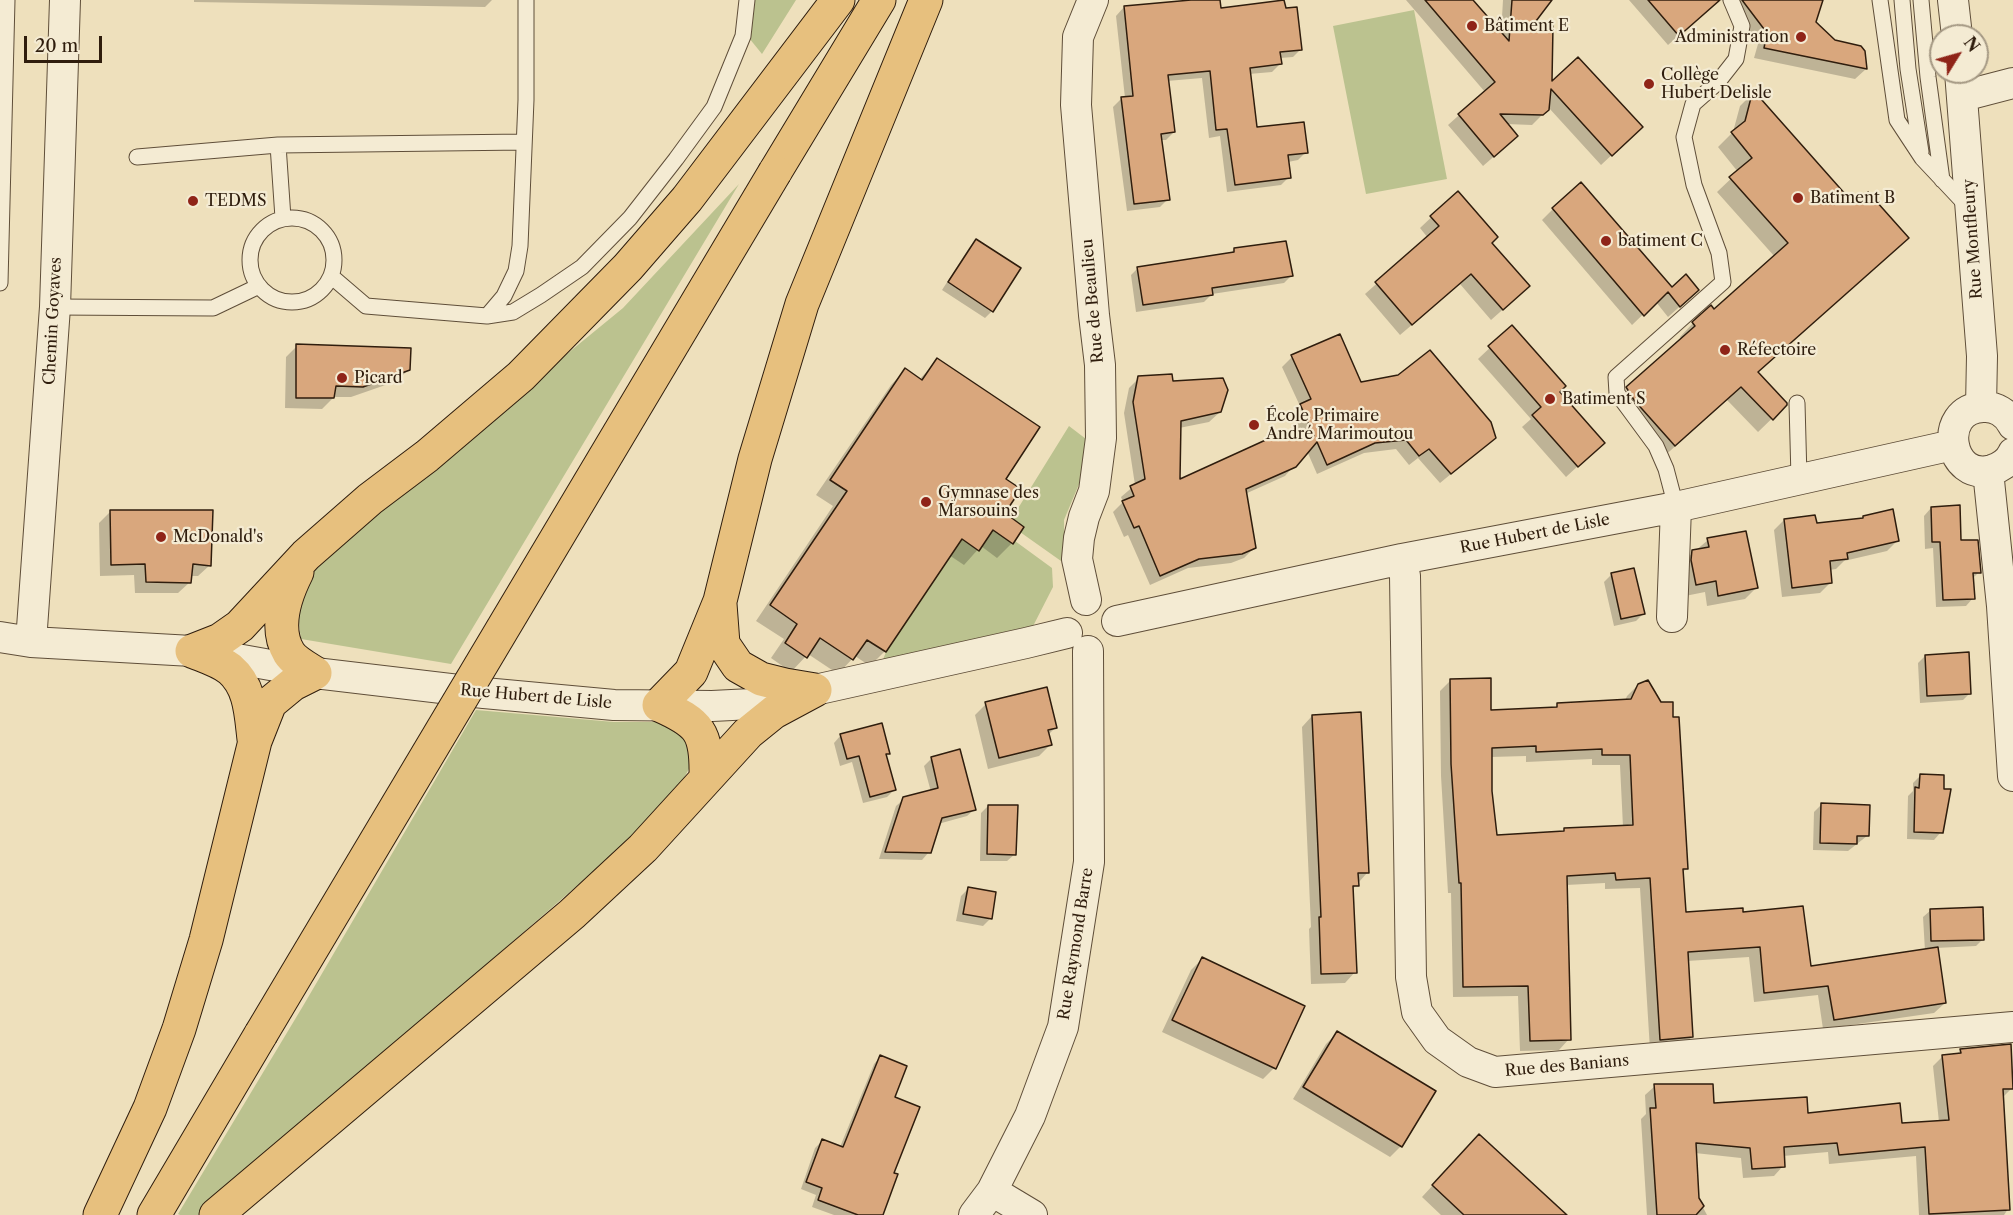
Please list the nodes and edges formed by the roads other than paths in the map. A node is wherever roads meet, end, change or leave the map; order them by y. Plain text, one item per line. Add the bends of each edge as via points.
1 (7, 0) edge
2 (65, 0) edge
3 (526, 0) edge
4 (747, 0) edge
5 (838, 0) edge
6 (879, 0) edge
7 (926, 0) edge
8 (1093, 0) edge
9 (1731, 0) edge
10 (1880, 0) edge
11 (1902, 0) edge
12 (1921, 0) edge
13 (1953, 0) edge
14 (1956, 24) edge
15 (1989, 83) edge
16 (2013, 83) edge
17 (1962, 84) edge
18 (524, 142) junction
19 (278, 146) junction
20 (137, 157) dead end
21 (1922, 158) junction
22 (1942, 180) junction
23 (1970, 209) junction
24 (283, 218) junction
25 (331, 276) junction
26 (0, 283) edge
27 (259, 286) junction
28 (55, 307) junction
29 (487, 316) junction
30 (1797, 403) dead end
31 (1981, 407) junction
32 (2013, 424) edge
33 (1953, 445) junction
34 (2013, 453) edge
35 (1988, 471) junction
36 (1799, 478) junction
37 (1676, 507) junction
38 (306, 555) junction
39 (1402, 559) junction
40 (1086, 600) junction
41 (720, 601) junction
42 (1672, 617) dead end
43 (1117, 621) junction
44 (0, 637) edge
45 (31, 642) junction
46 (1078, 642) junction
47 (192, 651) junction
48 (315, 673) junction
49 (815, 690) junction
50 (658, 705) junction
51 (255, 741) junction
52 (2013, 776) edge
53 (706, 777) junction
54 (2013, 1027) edge
55 (992, 1191) junction
56 (100, 1215) edge
57 (154, 1215) edge
58 (216, 1215) edge
59 (974, 1215) edge
60 (1032, 1215) edge

1 - 26 lane
2 - 28 street, Chemin Goyaves
3 - 18 lane
4 - 29 lane via 743,36 714,107 630,218 582,267 541,296 513,312
5 - 38 highway via 687,198 628,267 521,376
6 - 57 highway, bridge
7 - 41 highway via 802,304 754,459
8 - 40 street, Rue de Beaulieu via 1078,37 1076,105 1100,365 1101,438 1094,491 1084,516 1077,558
9 - 37 lane via 1742,26 1736,59 1693,104 1684,137 1694,185 1719,253 1723,282 1616,377 1617,393 1656,446
10 - 21 lane via 1897,120
11 - 21 lane
12 - 22 lane
13 - 14 street
15 - 16 street
17 - 23 street, Rue Montfleury
18 - 19 lane
18 - 29 lane via 523,220 516,271 504,296
19 - 20 lane
19 - 24 lane
21 - 22 lane
22 - 23 lane
23 - 31 street, Rue Montfleury via 1982,356
24 - 25 lane via 305,219 324,232 334,253
24 - 27 lane via 263,228 252,246 250,267
25 - 27 lane via 321,291 305,300 286,302
25 - 29 lane via 366,306
27 - 28 lane via 213,308
28 - 45 street, Chemin Goyaves
30 - 36 lane
31 - 32 street via 2004,413
31 - 33 street via 1958,420
33 - 35 street via 1965,465
33 - 36 street, Rue Hubert de Lisle
34 - 35 street via 2001,467
35 - 52 street
36 - 37 street, Rue Hubert de Lisle
37 - 39 street, Rue Hubert de Lisle
37 - 42 street
38 - 47 highway via 240,626 220,640
38 - 48 highway via 287,592 281,629 290,654
39 - 43 street, Rue Hubert de Lisle
39 - 54 street, Rue des Banians via 1411,977 1417,1012 1437,1040 1468,1062 1495,1072
40 - 43 street via 1100,601 1111,609
40 - 46 street via 1074,607 1067,619
41 - 49 highway via 723,644 738,666 761,679
41 - 50 highway via 691,672
43 - 46 street via 1110,644 1100,650
44 - 45 street, Rue Hubert de Lisle
45 - 47 street, Rue Hubert de Lisle
46 - 49 street, Rue Hubert de Lisle
46 - 55 street, Rue Raymond Barre via 1089,862 1063,1027 1030,1116
47 - 48 street, Rue Hubert de Lisle
47 - 51 highway via 229,668 241,681 249,698
48 - 50 street, Rue Hubert de Lisle via 567,701
48 - 51 highway via 293,684 270,703
49 - 50 street, Rue Hubert de Lisle via 752,704
49 - 53 highway via 774,712
50 - 53 highway via 683,716 701,732
51 - 56 highway via 206,940 179,1029 150,1108
53 - 58 highway via 643,848 572,914
55 - 59 street, Rue Raymond Barre
55 - 60 street

